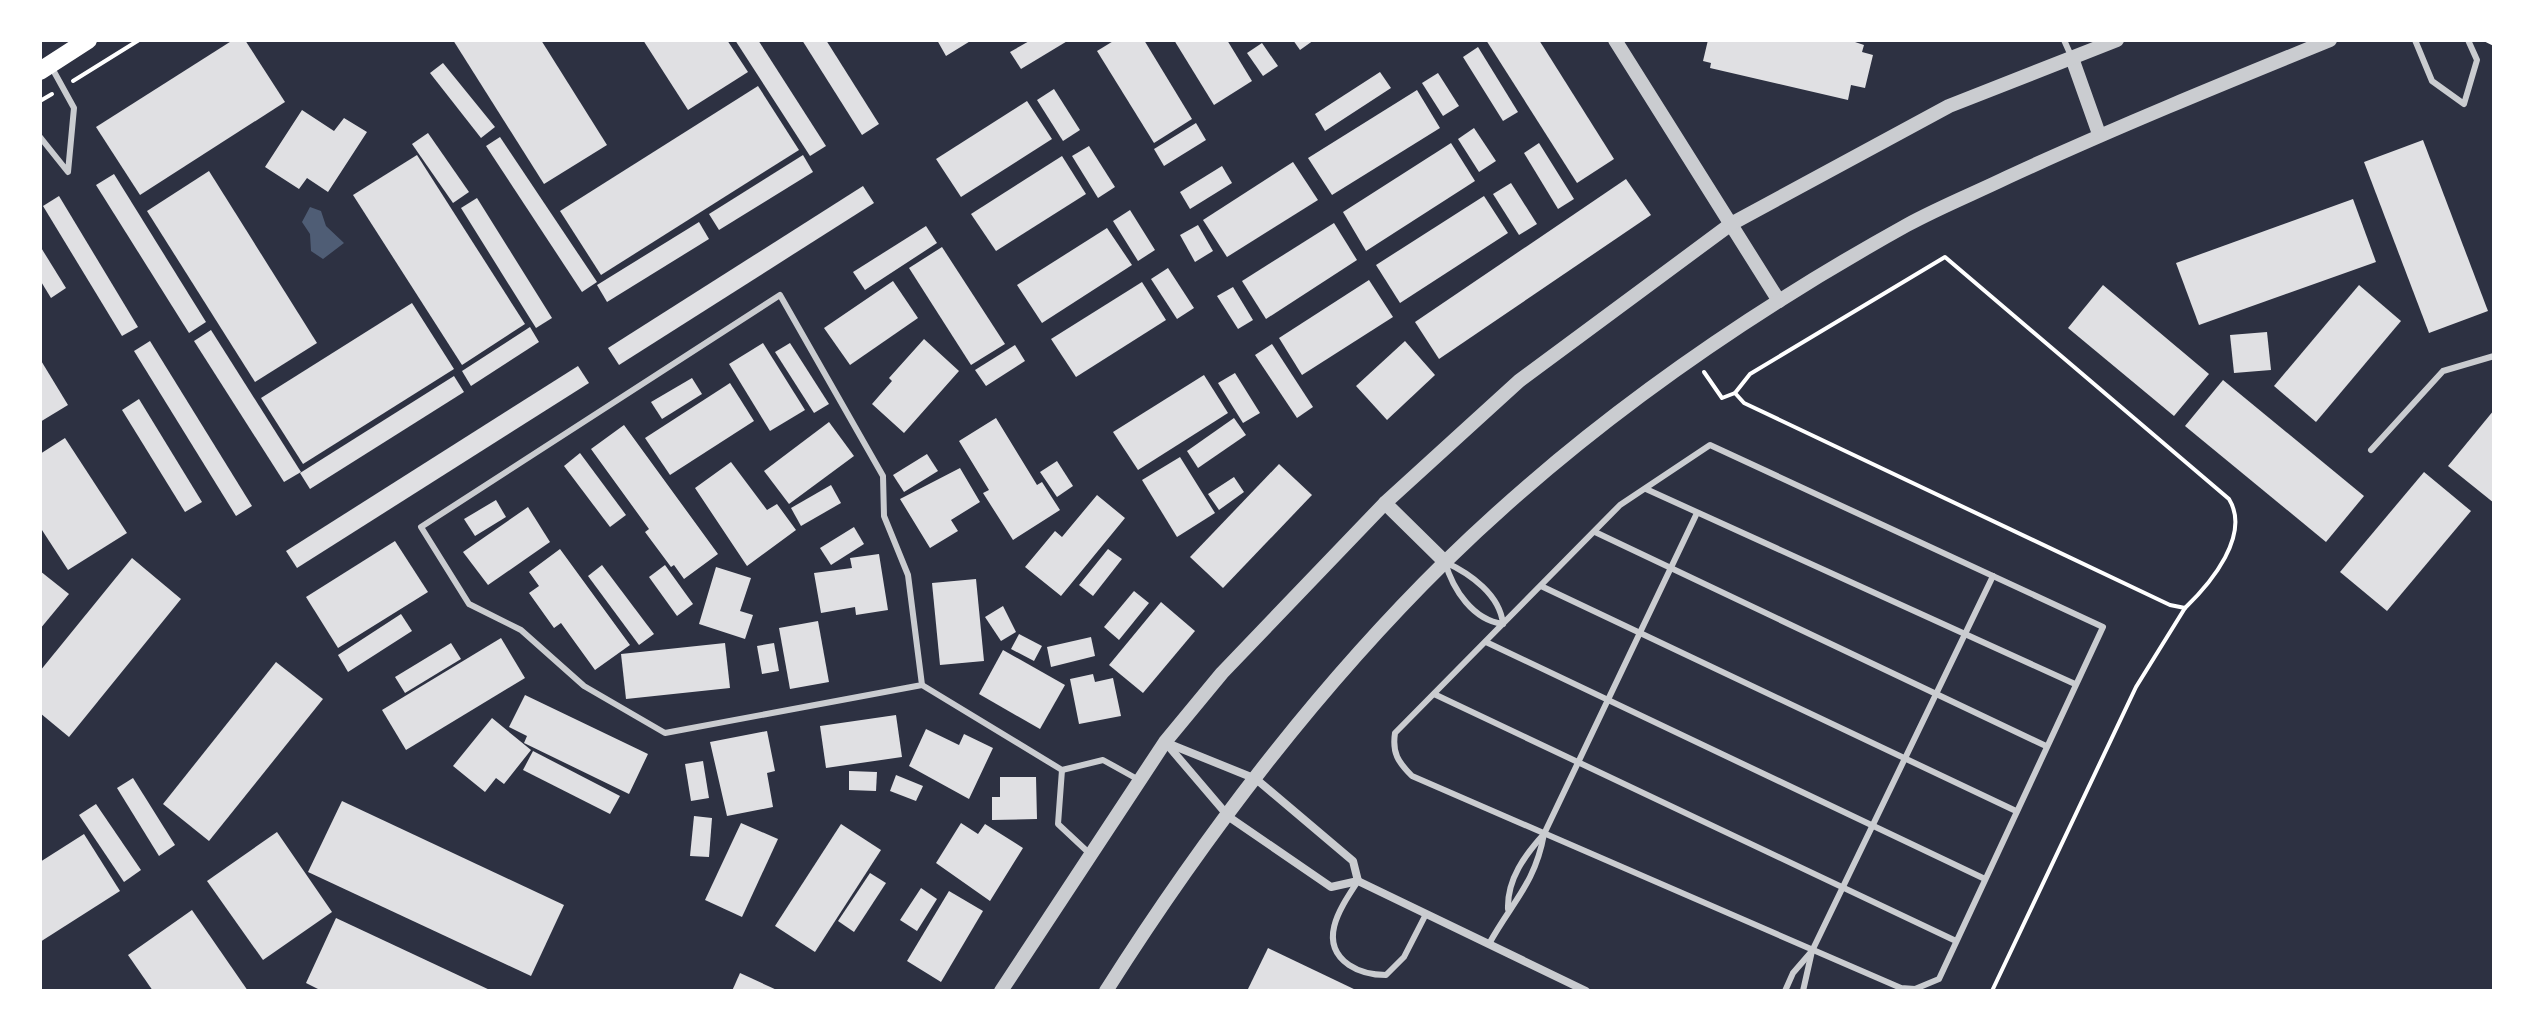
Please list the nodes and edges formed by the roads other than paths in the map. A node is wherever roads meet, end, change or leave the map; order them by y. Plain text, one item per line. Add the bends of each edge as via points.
1 (88, 40) edge
2 (1615, 40) edge
3 (2064, 40) edge
4 (2117, 40) edge
5 (2330, 40) edge
6 (2415, 40) edge
7 (2468, 40) edge
8 (2072, 58) junction
9 (45, 67) edge
10 (2099, 134) junction
11 (40, 137) edge
12 (1731, 224) junction
13 (1779, 301) junction
14 (2494, 356) edge
15 (2371, 450) dead end
16 (1646, 489) junction
17 (1385, 503) junction
18 (1697, 513) junction
19 (1595, 532) junction
20 (1445, 562) junction
21 (1670, 568) junction
22 (1993, 576) junction
23 (1541, 586) junction
24 (1503, 624) junction
25 (1640, 632) junction
26 (1964, 635) junction
27 (1486, 642) junction
28 (2075, 684) junction
29 (922, 685) junction
30 (1936, 693) junction
31 (1434, 694) junction
32 (1608, 700) junction
33 (1165, 742) junction
34 (2046, 746) junction
35 (1905, 758) junction
36 (1578, 762) junction
37 (1062, 770) junction
38 (1256, 779) junction
39 (1139, 780) junction
40 (2016, 811) junction
41 (1229, 817) junction
42 (1872, 826) junction
43 (1544, 834) junction
44 (1090, 853) junction
45 (1985, 879) junction
46 (1358, 881) junction
47 (1842, 887) junction
48 (1508, 909) junction
49 (1426, 914) junction
50 (1956, 941) junction
51 (1489, 944) junction
52 (1812, 951) junction
53 (1001, 991) edge
54 (1106, 991) edge
55 (1586, 991) edge
56 (1785, 991) edge
57 (1803, 991) edge

1 - 9 main road
2 - 12 street
3 - 8 lane
4 - 8 street
5 - 10 street
6 - 7 lane via 2432,81 2464,104 2477,60
8 - 10 street
8 - 12 street via 1949,106
9 - 11 lane via 74,108 68,172
10 - 13 street via 1910,224
12 - 13 street
12 - 17 street via 1519,381
13 - 20 street via 1612,416
14 - 15 lane via 2443,371
16 - 18 lane
16 - 19 lane via 1620,505
16 - 22 lane via 1710,445
17 - 20 street
17 - 33 street via 1222,673
18 - 21 lane
18 - 26 lane
19 - 21 lane
19 - 23 lane
20 - 24 lane via 1468,572 1501,609
20 - 24 lane via 1452,586 1486,622
20 - 38 street via 1339,676
21 - 25 lane
21 - 30 lane
22 - 26 lane
22 - 28 lane via 2103,627
23 - 24 lane
23 - 25 lane
24 - 27 lane
25 - 32 lane
25 - 35 lane
26 - 28 lane
26 - 30 lane
27 - 31 lane
27 - 32 lane
28 - 34 lane
29 - 29 lane via 908,575 884,516 883,476 780,295 421,527 469,604 521,630 584,686 665,733
29 - 37 lane
30 - 34 lane
30 - 35 lane
31 - 36 lane
31 - 43 lane via 1395,733 1393,750 1400,764 1412,776
32 - 36 lane
32 - 42 lane
33 - 38 street
33 - 39 street
33 - 41 street
34 - 40 lane
35 - 40 lane
35 - 42 lane
36 - 43 lane
36 - 47 lane
37 - 39 lane via 1103,760
37 - 44 lane via 1058,824
38 - 41 street
38 - 46 street via 1353,861
39 - 44 street
40 - 45 lane
41 - 46 street via 1331,887
41 - 54 street
42 - 45 lane
42 - 47 lane
43 - 48 lane via 1539,863 1522,898
43 - 48 lane via 1513,879
43 - 52 lane
44 - 53 street
45 - 50 lane
46 - 49 street
46 - 49 lane via 1337,915 1333,946 1354,968 1386,975 1404,957
47 - 50 lane
47 - 52 lane
48 - 51 lane
49 - 51 street
50 - 52 lane via 1939,979 1915,989
51 - 55 street
52 - 56 lane
52 - 57 lane

